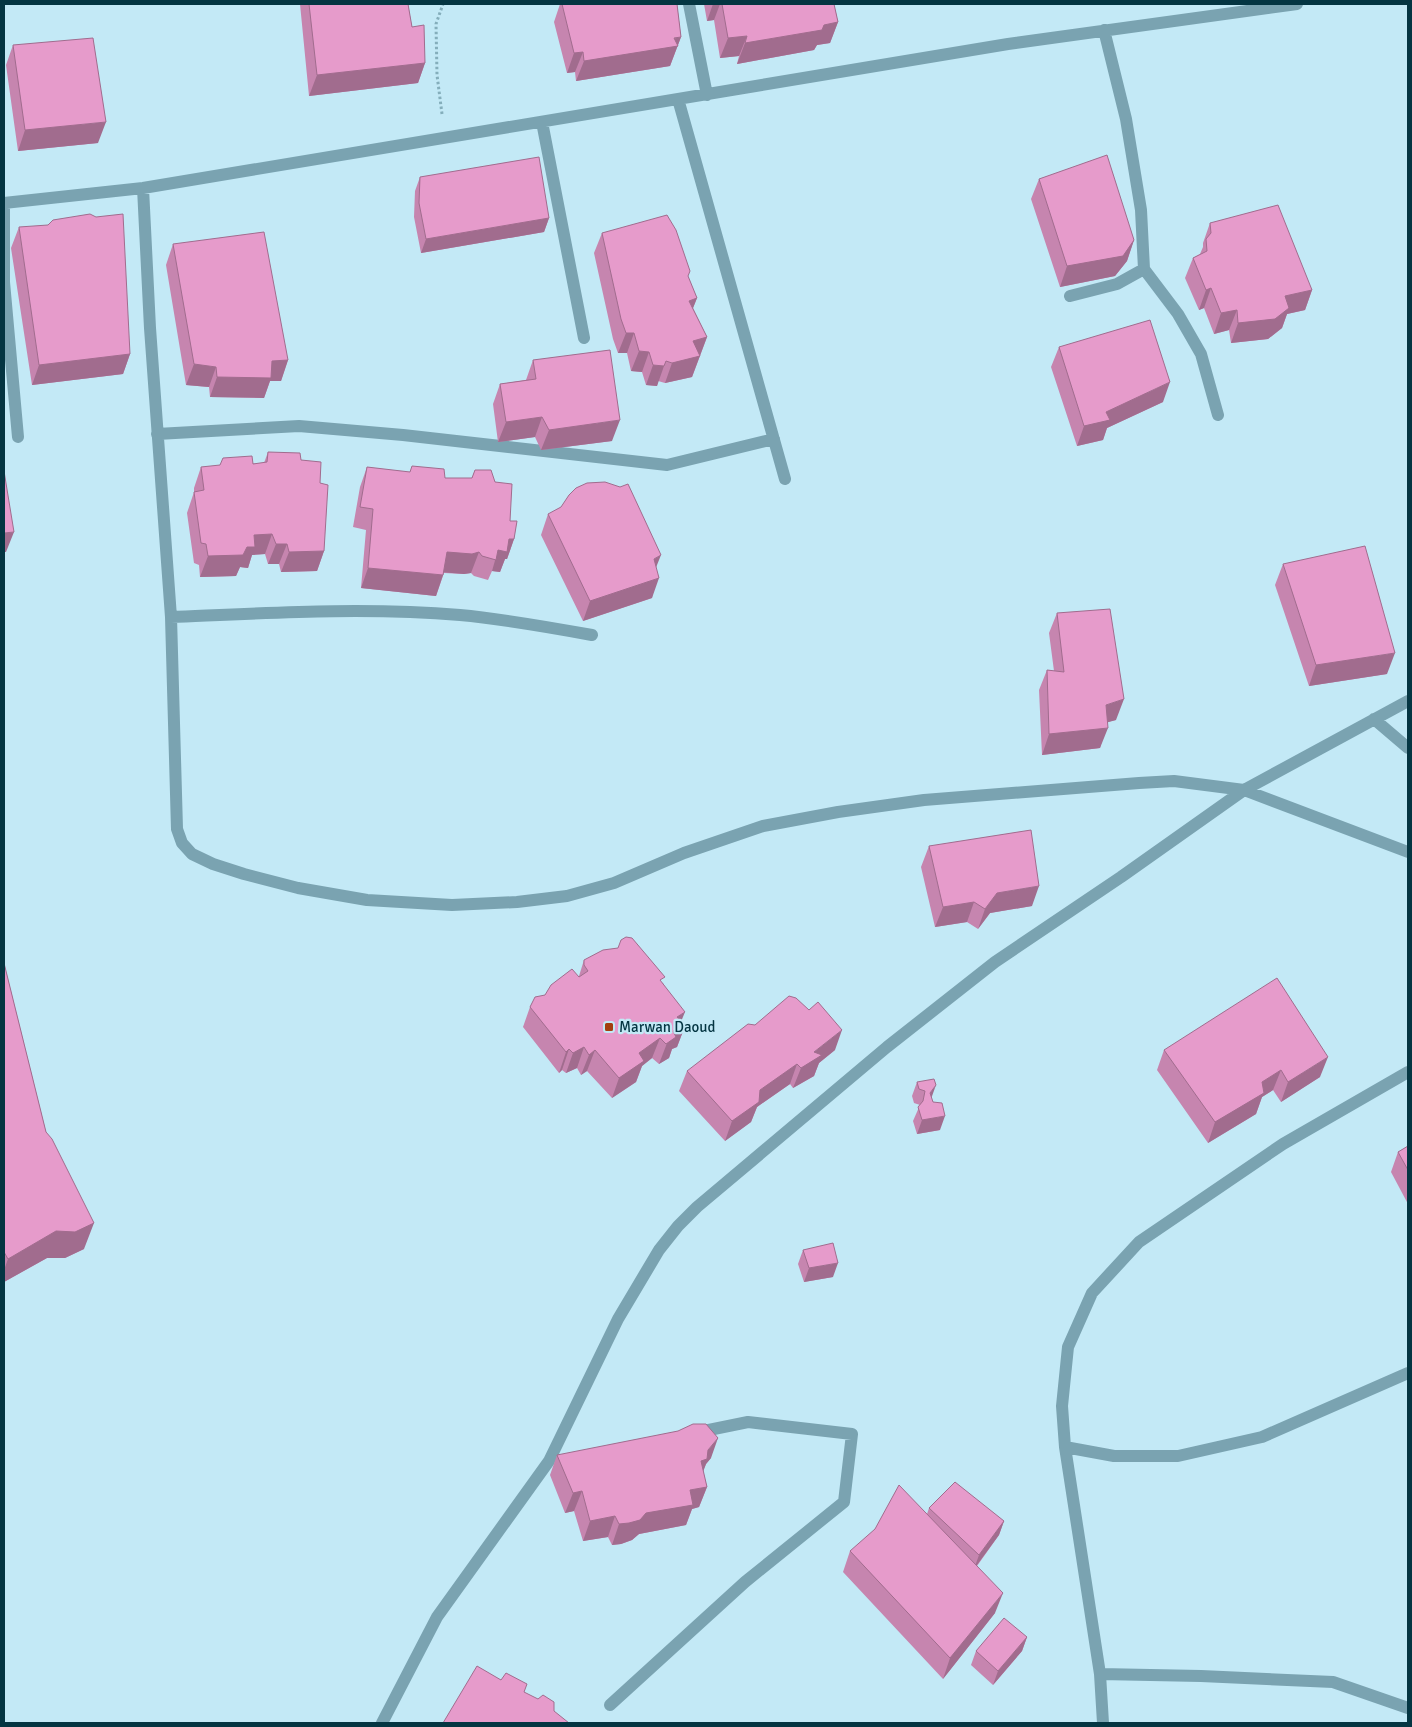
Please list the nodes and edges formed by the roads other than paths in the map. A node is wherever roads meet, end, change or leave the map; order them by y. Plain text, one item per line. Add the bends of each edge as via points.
1 (689, 4) edge
2 (1297, 4) edge
3 (1104, 30) junction
4 (707, 95) junction
5 (678, 99) junction
6 (542, 122) junction
7 (143, 188) junction
8 (4, 203) edge
9 (1144, 269) junction
10 (1070, 296) dead end
11 (584, 338) dead end
12 (1218, 415) dead end
13 (158, 434) junction
14 (18, 437) dead end
15 (774, 439) junction
16 (785, 478) dead end
17 (172, 617) junction
18 (592, 634) dead end
19 (1408, 701) edge
20 (1374, 719) junction
21 (1408, 748) edge
22 (1244, 790) junction
23 (1408, 852) edge
24 (1408, 1072) edge
25 (1408, 1373) edge
26 (682, 1435) edge
27 (1066, 1447) junction
28 (568, 1458) edge
29 (549, 1461) junction
30 (1100, 1674) junction
31 (610, 1705) dead end
32 (1408, 1708) edge
33 (382, 1723) edge
34 (1103, 1723) edge

1 - 4 street
2 - 3 street
3 - 4 street
3 - 9 street via 1129,137 1141,210
4 - 5 street
5 - 6 street
5 - 15 street
6 - 7 street
6 - 11 street
7 - 8 street
7 - 13 street
8 - 14 street via 4,282
9 - 10 street via 1117,284
9 - 12 street via 1178,314 1201,354
13 - 15 street via 299,426 667,465
13 - 17 street
15 - 16 street
17 - 18 street via 376,612 460,615
17 - 22 street via 177,829 182,843 192,854 213,864 298,888 367,900 452,905 567,896 614,883 684,853 763,826 924,800 1174,781
19 - 20 street
20 - 21 street
20 - 22 street
22 - 23 street
22 - 29 street via 995,962 887,1047 697,1207 659,1250 618,1319
24 - 27 street via 1283,1144 1132,1249 1092,1293 1068,1348 1062,1406
25 - 27 street via 1262,1437 1178,1456 1114,1456
26 - 31 street via 748,1422 852,1434 844,1502 746,1582
27 - 30 street
28 - 29 street
29 - 33 street via 437,1618
30 - 32 street via 1333,1682
30 - 34 street

